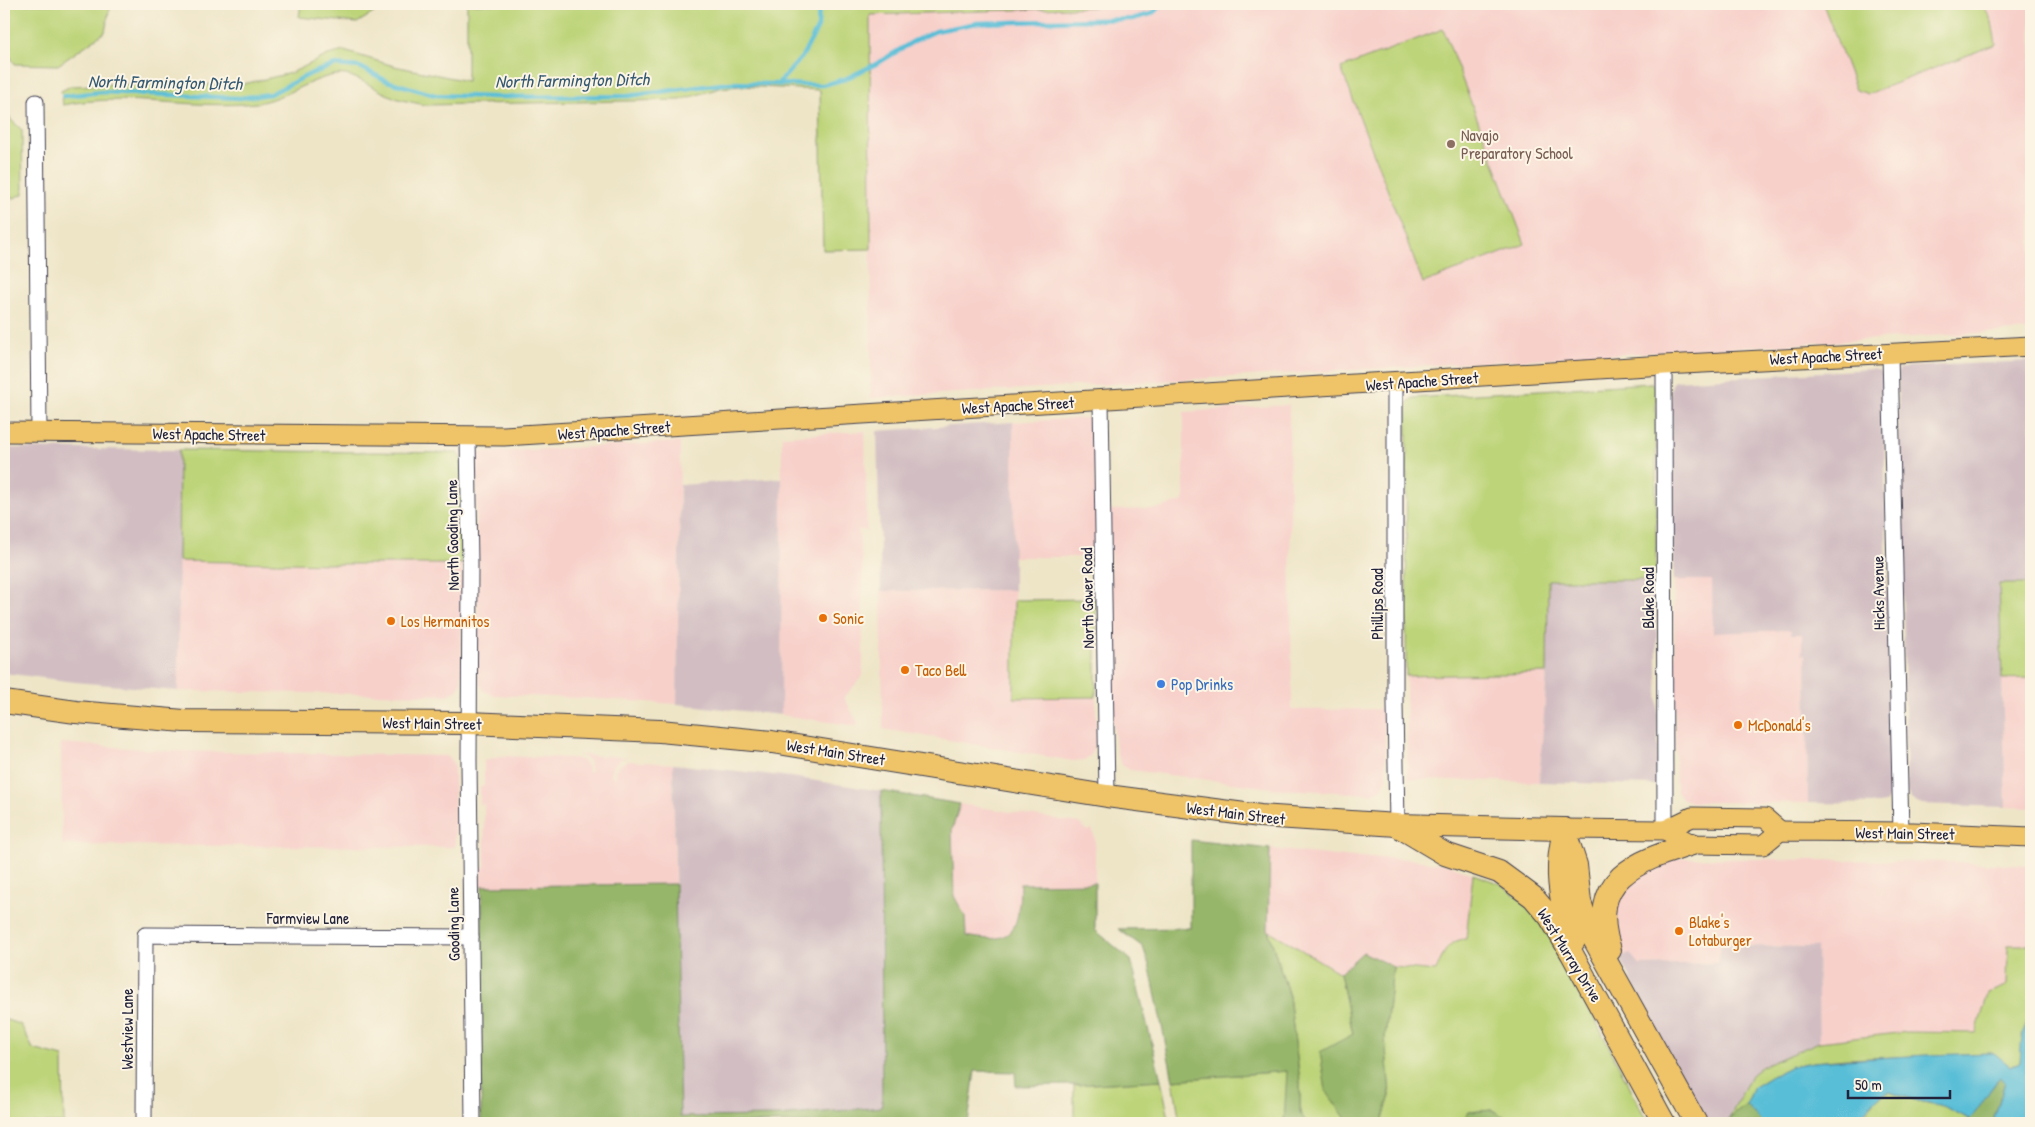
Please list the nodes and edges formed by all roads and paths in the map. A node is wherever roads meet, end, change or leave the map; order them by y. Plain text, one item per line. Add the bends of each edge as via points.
1 (36, 102) dead end
2 (2031, 346) edge
3 (1890, 353) junction
4 (1664, 365) junction
5 (1395, 383) junction
6 (1101, 400) junction
7 (4, 432) edge
8 (40, 432) junction
9 (468, 437) junction
10 (4, 702) edge
11 (469, 724) junction
12 (1107, 796) junction
13 (1397, 825) junction
14 (1564, 829) junction
15 (1665, 830) junction
16 (1780, 831) junction
17 (1901, 832) junction
18 (2031, 837) edge
19 (1692, 844) junction
20 (145, 935) joint
21 (470, 937) junction
22 (1624, 996) junction
23 (1599, 1001) junction
24 (144, 1123) edge
25 (473, 1123) edge
26 (1664, 1123) edge
27 (1696, 1123) edge

1 - 8 street
2 - 3 main road, West Apache Street
3 - 4 main road, West Apache Street
3 - 17 street, Hicks Avenue
4 - 5 main road, West Apache Street
4 - 15 street, Blake Road
5 - 6 main road, West Apache Street
5 - 13 street, Phillips Road
6 - 9 main road, West Apache Street
6 - 12 street, North Gower Road
7 - 8 main road, West Apache Street
8 - 9 main road, West Apache Street
9 - 11 street, North Gooding Lane
10 - 11 highway, West Main Street via 174,720
11 - 12 highway, West Main Street via 637,729 741,738
11 - 21 street, Gooding Lane
12 - 13 highway, West Main Street via 1260,816
13 - 14 highway, West Main Street
13 - 23 highway, West Murray Drive via 1444,854 1499,872 1533,897 1550,917
14 - 15 main road, West Main Street
14 - 22 highway, West Murray Drive via 1576,866 1580,902 1591,934
14 - 23 highway via 1559,866 1564,909 1572,938
15 - 16 main road, West Main Street via 1692,817 1710,817 1765,818
15 - 19 main road, West Main Street
16 - 17 main road, West Main Street
16 - 19 main road, West Main Street via 1763,844
17 - 18 main road, West Main Street
19 - 22 highway via 1632,866 1608,894 1603,924
20 - 21 street, Farmview Lane
20 - 24 street, Westview Lane
21 - 25 street, Gooding Lane
22 - 27 highway, West Murray Drive
23 - 26 highway, West Murray Drive

